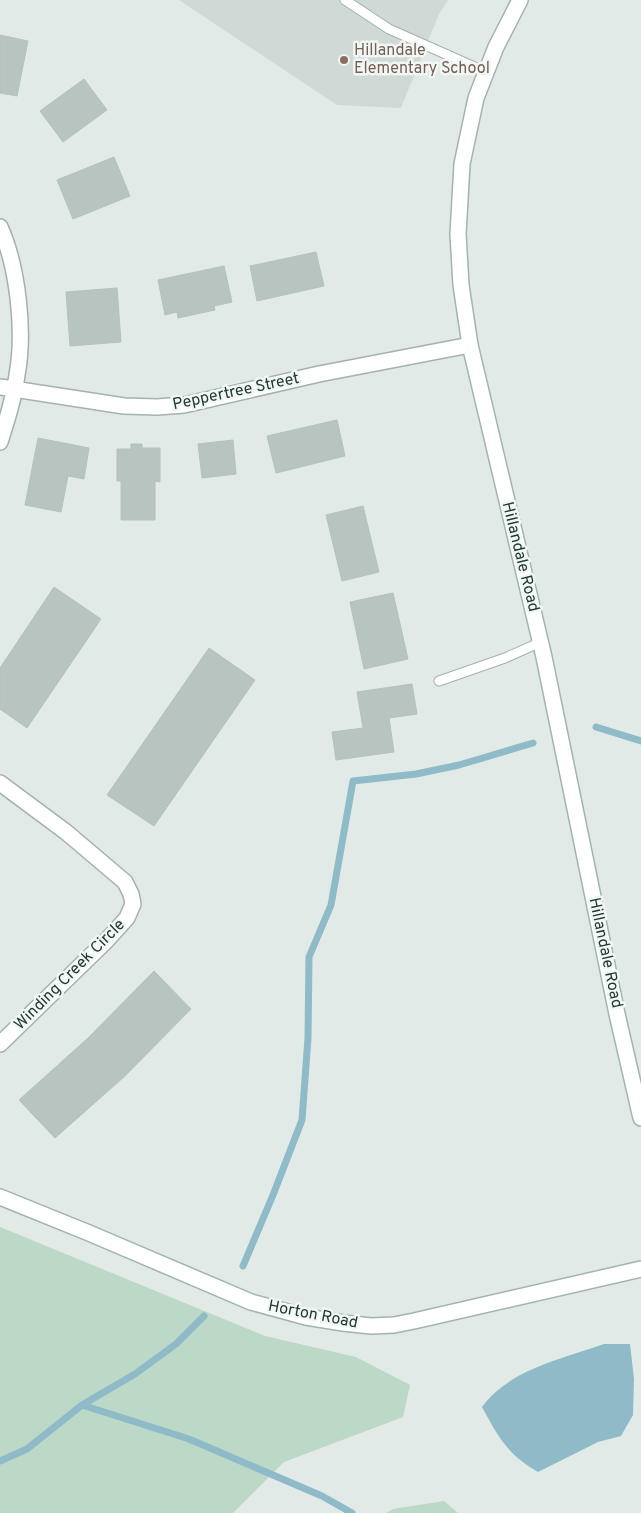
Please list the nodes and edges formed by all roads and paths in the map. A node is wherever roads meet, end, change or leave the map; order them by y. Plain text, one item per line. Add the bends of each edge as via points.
1 (345, 0) edge
2 (520, 0) edge
3 (486, 72) junction
4 (0, 227) edge
5 (470, 345) junction
6 (7, 388) edge
7 (0, 442) edge
8 (541, 642) junction
9 (439, 681) dead end
10 (0, 783) edge
11 (0, 1044) edge
12 (641, 1118) edge
13 (0, 1198) edge
14 (641, 1269) edge

1 - 3 lane via 390,29
2 - 3 street, Hillandale Road
3 - 5 street, Hillandale Road via 476,98 462,164 458,234
4 - 6 street via 16,289 21,332 18,374
5 - 6 street, Peppertree Street via 319,374 184,406 124,406
5 - 8 street, Hillandale Road
6 - 7 street
8 - 9 lane
8 - 12 street, Hillandale Road
10 - 11 street, Winding Creek Circle via 66,832 125,882 133,904 127,918 106,941
13 - 14 street, Horton Road via 251,1302 343,1323 371,1326 407,1323

